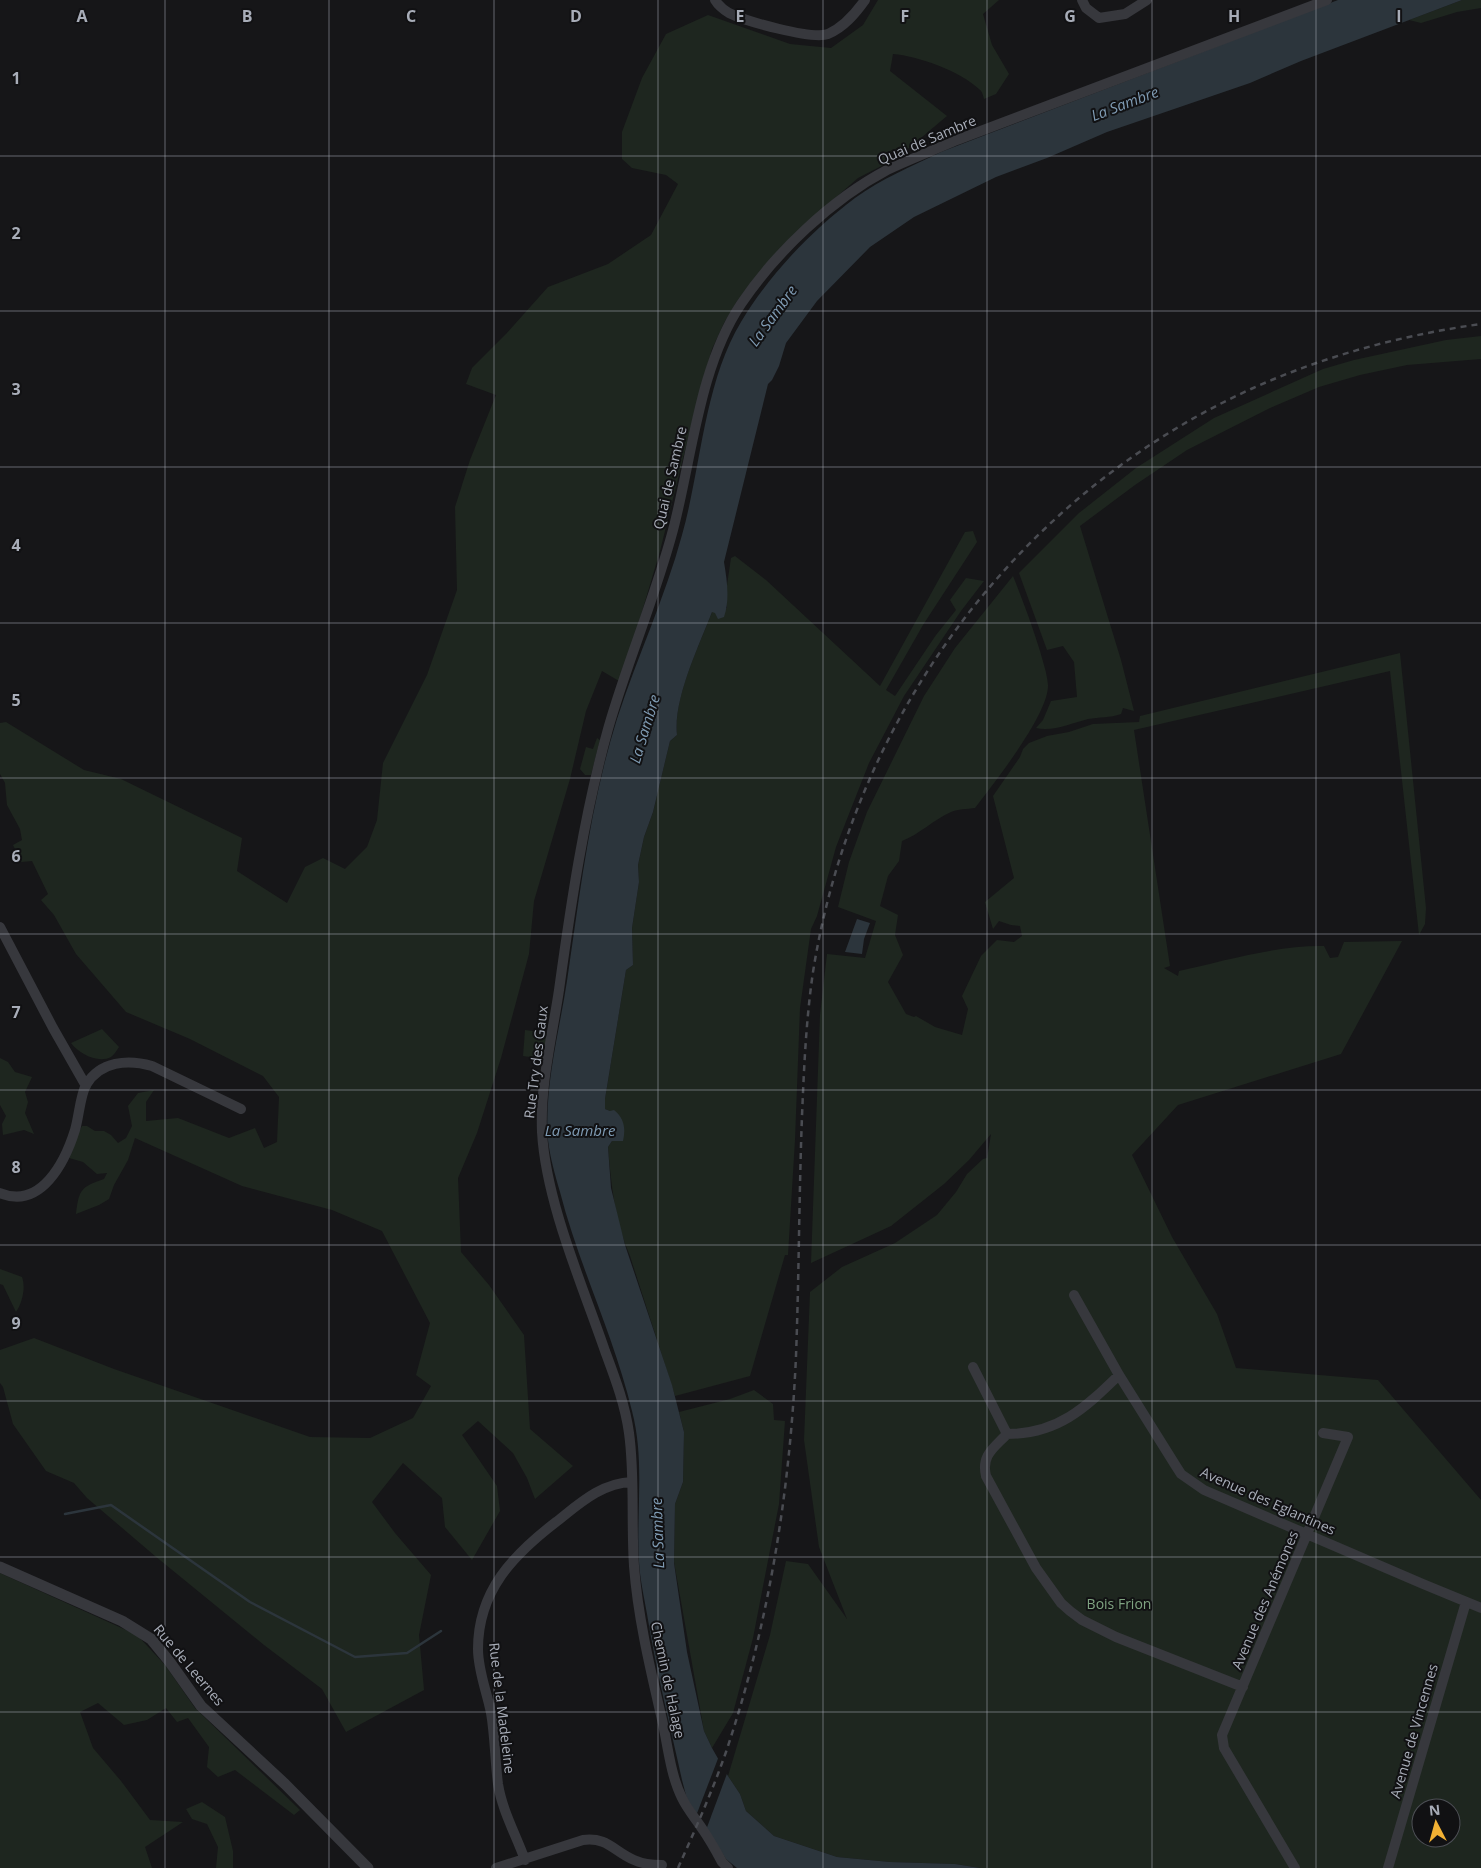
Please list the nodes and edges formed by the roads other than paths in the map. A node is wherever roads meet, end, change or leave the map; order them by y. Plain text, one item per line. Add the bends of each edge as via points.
1 (715, 0) edge
2 (864, 0) edge
3 (1082, 0) edge
4 (1147, 0) edge
5 (1327, 0) edge
6 (608, 727) joint
7 (0, 927) edge
8 (86, 1086) junction
9 (241, 1109) dead end
10 (0, 1194) edge
11 (1074, 1295) dead end
12 (973, 1367) dead end
13 (1119, 1375) junction
14 (1323, 1433) dead end
15 (1007, 1434) junction
16 (632, 1482) junction
17 (1308, 1534) junction
18 (0, 1567) edge
19 (1466, 1602) junction
20 (1481, 1608) edge
21 (1243, 1687) junction
22 (525, 1860) junction
23 (662, 1865) dead end
24 (368, 1868) edge
25 (496, 1868) edge
26 (728, 1868) edge
27 (1296, 1868) edge
28 (1388, 1868) edge

1 - 2 street via 729,13 806,35 826,34 847,21
3 - 4 street via 1086,8 1099,18 1125,14
5 - 6 street, Quai de Sambre via 907,161 844,198 787,249 740,305 717,352 692,443 674,527
6 - 16 street, Rue Try des Gaux via 584,831 544,1092 542,1129 548,1176 560,1220 623,1401 630,1434
7 - 8 street
8 - 9 street via 101,1070 119,1062 139,1062
8 - 10 street via 74,1131 46,1184 28,1196 15,1198
11 - 13 street, Avenue des Eglantines
12 - 15 street
13 - 15 street via 1065,1420 1038,1431
13 - 17 street, Avenue des Eglantines via 1181,1474 1204,1490
14 - 17 street, Avenue des Anémones via 1348,1437
15 - 21 street via 985,1457 986,1476 1036,1568 1061,1603 1082,1620 1116,1637
16 - 22 street, Rue de la Madeleine via 605,1486 552,1525 509,1564 492,1589 482,1614 478,1649 491,1712 498,1786
16 - 26 street, Chemin de Halage via 637,1592 676,1782 684,1802
17 - 19 street, Avenue des Eglantines
17 - 21 street, Avenue des Anémones
18 - 24 street, Rue de Leernes via 122,1621 150,1639 201,1706 285,1784
19 - 20 street, Avenue des Eglantines
19 - 28 street, Avenue de Vincennes
21 - 27 street via 1222,1734 1222,1741
22 - 23 street via 595,1839 635,1860
22 - 25 street

